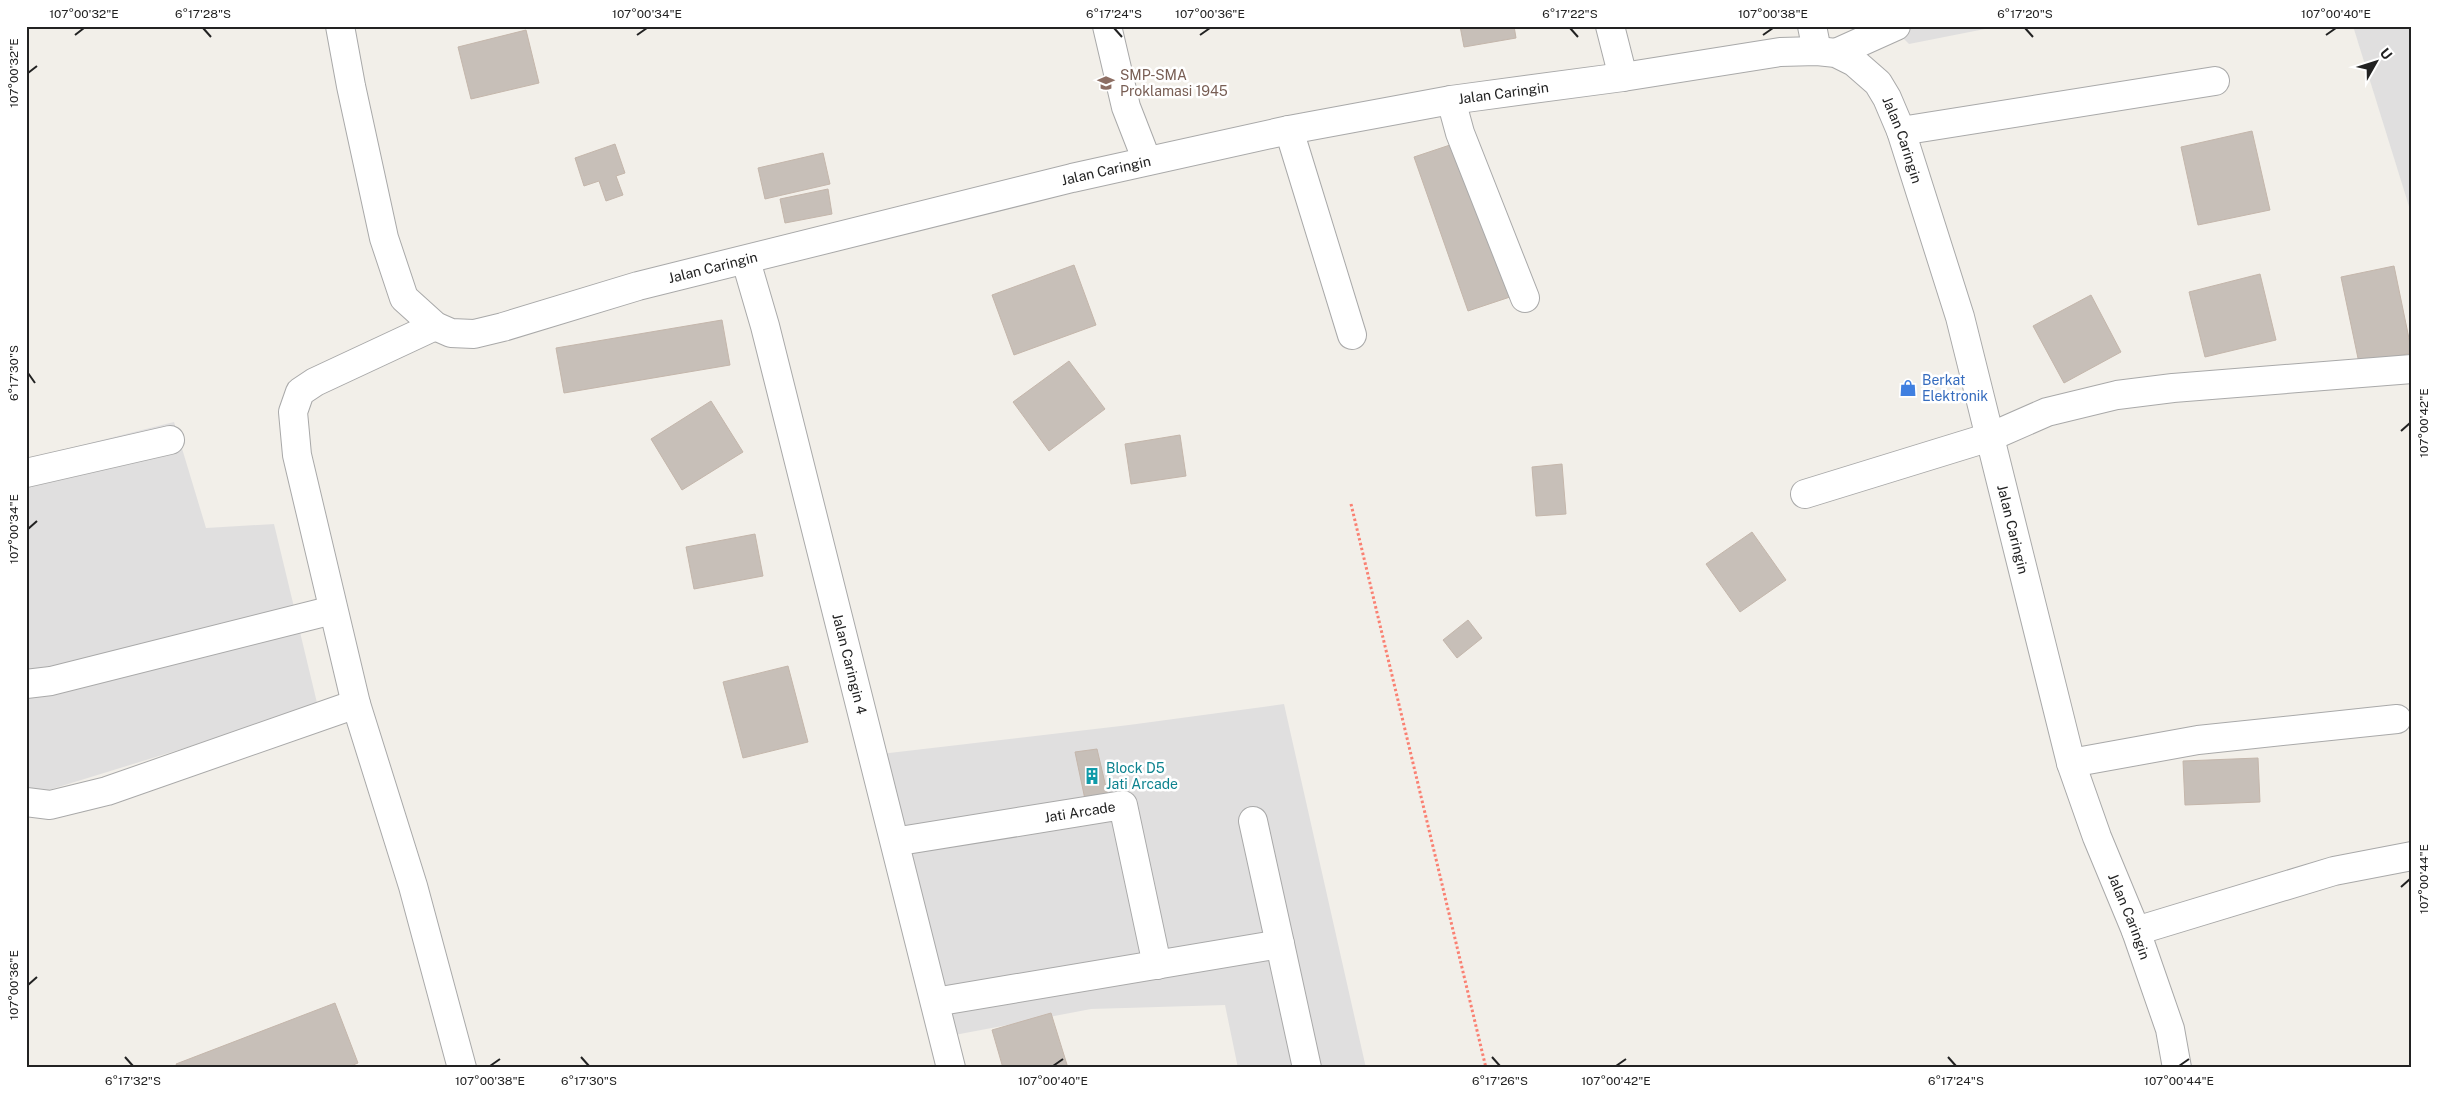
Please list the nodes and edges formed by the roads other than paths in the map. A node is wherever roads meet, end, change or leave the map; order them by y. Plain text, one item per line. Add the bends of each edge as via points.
1 (340, 26) edge
2 (1107, 26) edge
3 (1610, 26) edge
4 (1896, 26) edge
5 (1822, 43) edge
6 (1623, 77) junction
7 (2215, 81) dead end
8 (1451, 100) junction
9 (1289, 130) junction
10 (1902, 131) junction
11 (1147, 161) junction
12 (746, 260) junction
13 (1525, 298) dead end
14 (435, 326) junction
15 (1352, 335) dead end
16 (2412, 369) edge
17 (1990, 437) junction
18 (170, 440) dead end
19 (26, 473) edge
20 (1805, 494) dead end
21 (333, 610) junction
22 (26, 684) edge
23 (356, 704) junction
24 (2397, 719) dead end
25 (2071, 763) junction
26 (26, 802) edge
27 (1253, 821) dead end
28 (906, 840) dead end
29 (2412, 856) edge
30 (2136, 932) junction
31 (1280, 944) junction
32 (1157, 965) junction
33 (935, 1002) junction
34 (462, 1068) edge
35 (952, 1068) edge
36 (1307, 1068) edge
37 (2177, 1068) edge

1 - 14 street, Jalan Caringin via 384,238 404,298
2 - 11 street via 1126,108
3 - 6 street
4 - 5 street
5 - 6 street, Jalan Caringin
5 - 10 street, Jalan Caringin via 1854,62 1878,83
6 - 8 street, Jalan Caringin
7 - 10 street
8 - 9 street, Jalan Caringin
8 - 13 street via 1460,133
9 - 11 street, Jalan Caringin
9 - 15 street
10 - 17 street, Jalan Caringin via 1960,317
11 - 12 street, Jalan Caringin
12 - 14 street, Jalan Caringin via 638,286 474,334 451,333
12 - 33 street, Jalan Caringin 4
14 - 21 street via 300,392 293,412 297,455
16 - 17 street via 2173,388 2117,396 2047,412
17 - 20 street
17 - 25 street, Jalan Caringin
18 - 19 street
21 - 22 street via 51,681
21 - 23 street
23 - 26 street via 107,791 50,805
23 - 34 street via 413,886
24 - 25 street via 2198,740
25 - 30 street, Jalan Caringin
27 - 31 street
28 - 32 street, Jati Arcade via 1123,805
29 - 30 street via 2334,871
30 - 37 street, Jalan Caringin via 2170,1029
31 - 32 street
31 - 36 street
32 - 33 street
33 - 35 street, Jalan Caringin 4

